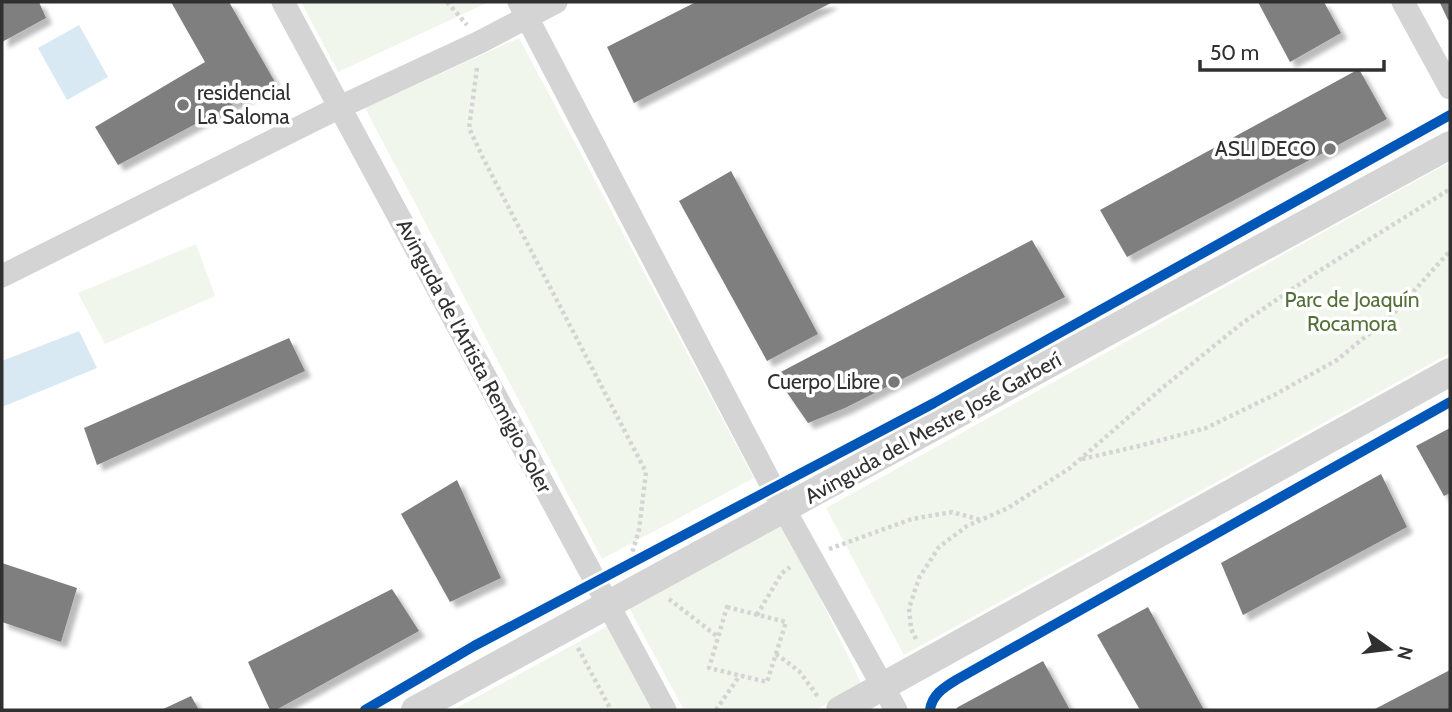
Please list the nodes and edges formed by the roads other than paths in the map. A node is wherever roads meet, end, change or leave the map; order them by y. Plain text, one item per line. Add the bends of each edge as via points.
1 (283, 2) edge
2 (556, 2) edge
3 (1402, 2) edge
4 (523, 9) edge
5 (1450, 88) edge
6 (340, 107) junction
7 (1450, 145) edge
8 (2, 276) edge
9 (1450, 372) edge
10 (784, 509) junction
11 (602, 594) junction
12 (883, 685) junction
13 (832, 708) edge
14 (415, 710) edge
15 (665, 710) edge
16 (896, 710) edge

1 - 6 street, Avinguda de l'Artista Remigio Soler
2 - 4 street
3 - 5 street
4 - 6 street via 480,42
4 - 10 street
6 - 8 street
6 - 11 street, Avinguda de l'Artista Remigio Soler
7 - 10 street, Avinguda del Mestre José Garberí
9 - 12 street
10 - 11 street, Avinguda del Mestre José Garberí via 649,584
10 - 12 street
11 - 14 street, Avinguda del Mestre José Garberí via 568,628
11 - 15 street, Avinguda de l'Artista Remigio Soler
12 - 13 street
12 - 16 street

